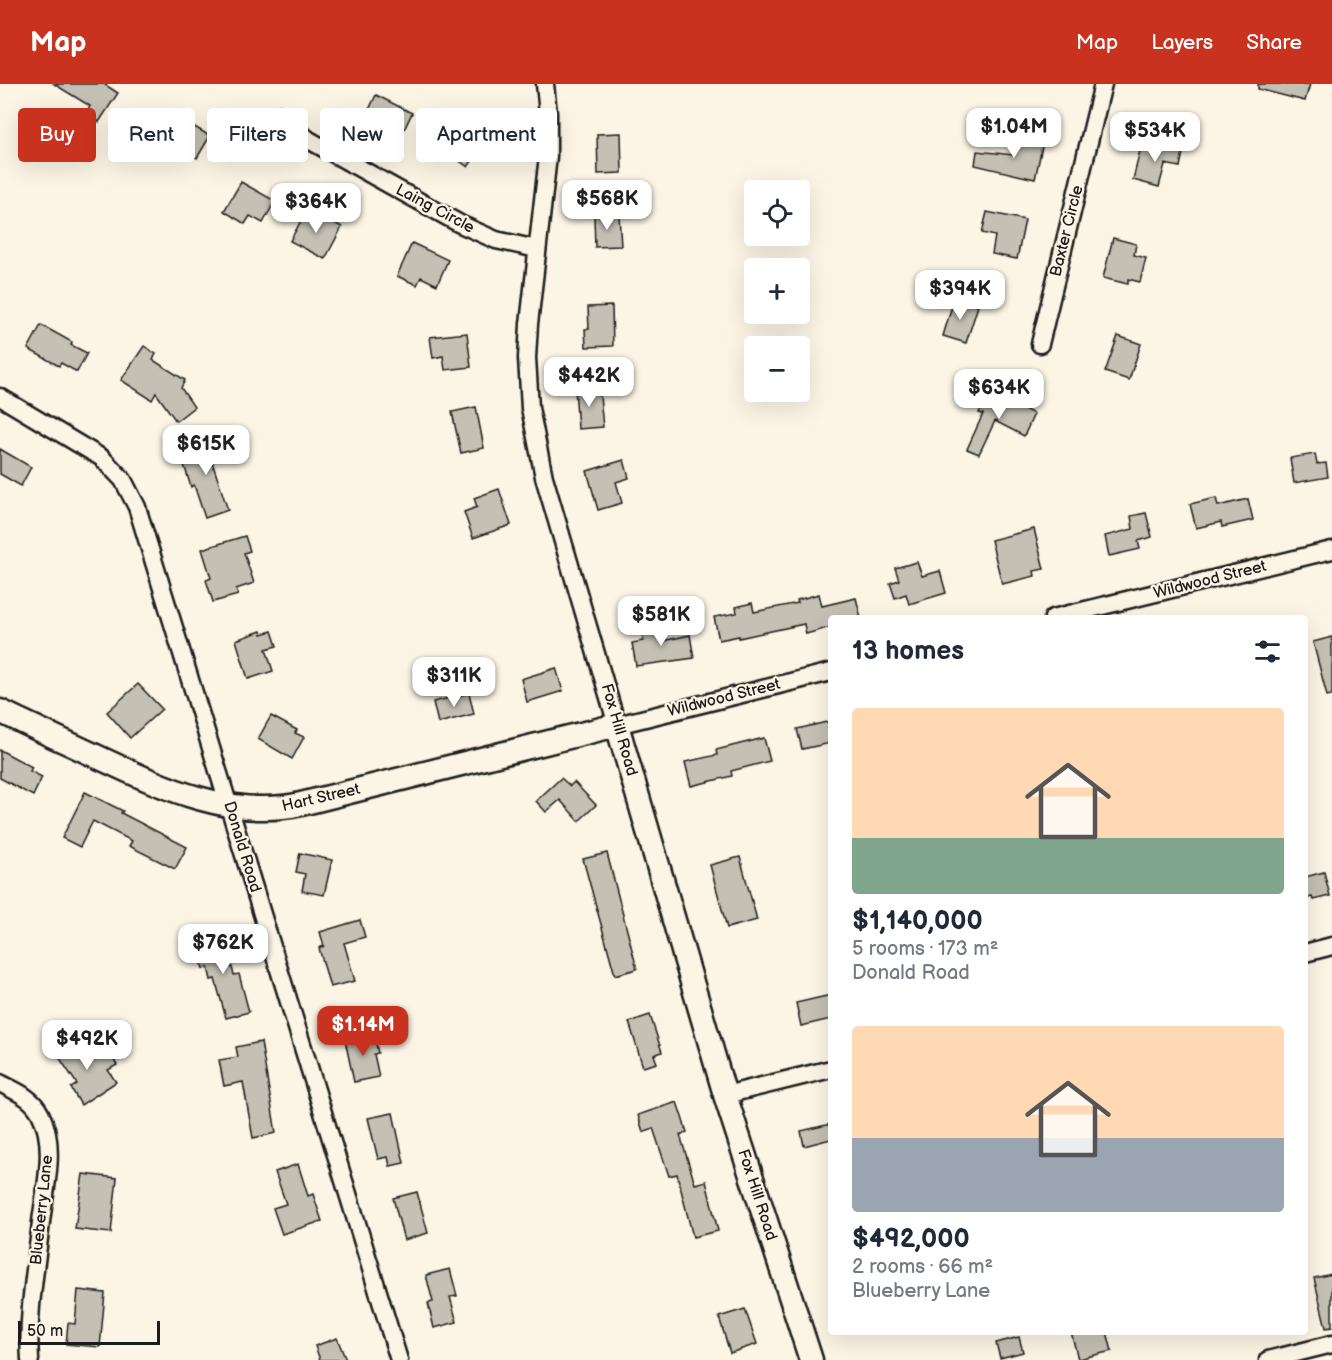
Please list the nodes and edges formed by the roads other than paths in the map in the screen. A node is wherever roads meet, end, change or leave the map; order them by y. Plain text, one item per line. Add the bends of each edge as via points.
1 (545, 84) edge
2 (1103, 84) edge
3 (308, 139) edge
4 (537, 249) junction
5 (1040, 344) dead end
6 (0, 397) edge
7 (1332, 550) edge
8 (1065, 615) edge
9 (828, 673) edge
10 (0, 711) edge
11 (617, 725) junction
12 (229, 805) junction
13 (1332, 946) edge
14 (1308, 952) edge
15 (828, 1070) edge
16 (0, 1083) edge
17 (724, 1095) junction
18 (1332, 1344) edge
19 (30, 1360) edge
20 (399, 1360) edge
21 (811, 1360) edge
22 (1268, 1360) edge

1 - 4 street, Fox Hill Road via 548,156
2 - 5 street, Baxter Circle
3 - 4 street, Laing Circle via 460,224 496,240
4 - 11 street, Fox Hill Road via 528,347 530,408 544,477
6 - 12 street, Donald Road via 102,458 129,488
7 - 8 street, Wildwood Street
9 - 11 street, Wildwood Street
10 - 12 street, Hart Street via 154,783
11 - 12 street, Hart Street via 291,806 274,809
11 - 17 street, Fox Hill Road
12 - 20 street, Donald Road
13 - 14 street
15 - 17 street
16 - 19 street, Blueberry Lane via 26,1096 36,1107 49,1141 32,1300
17 - 21 street, Fox Hill Road
18 - 22 street

